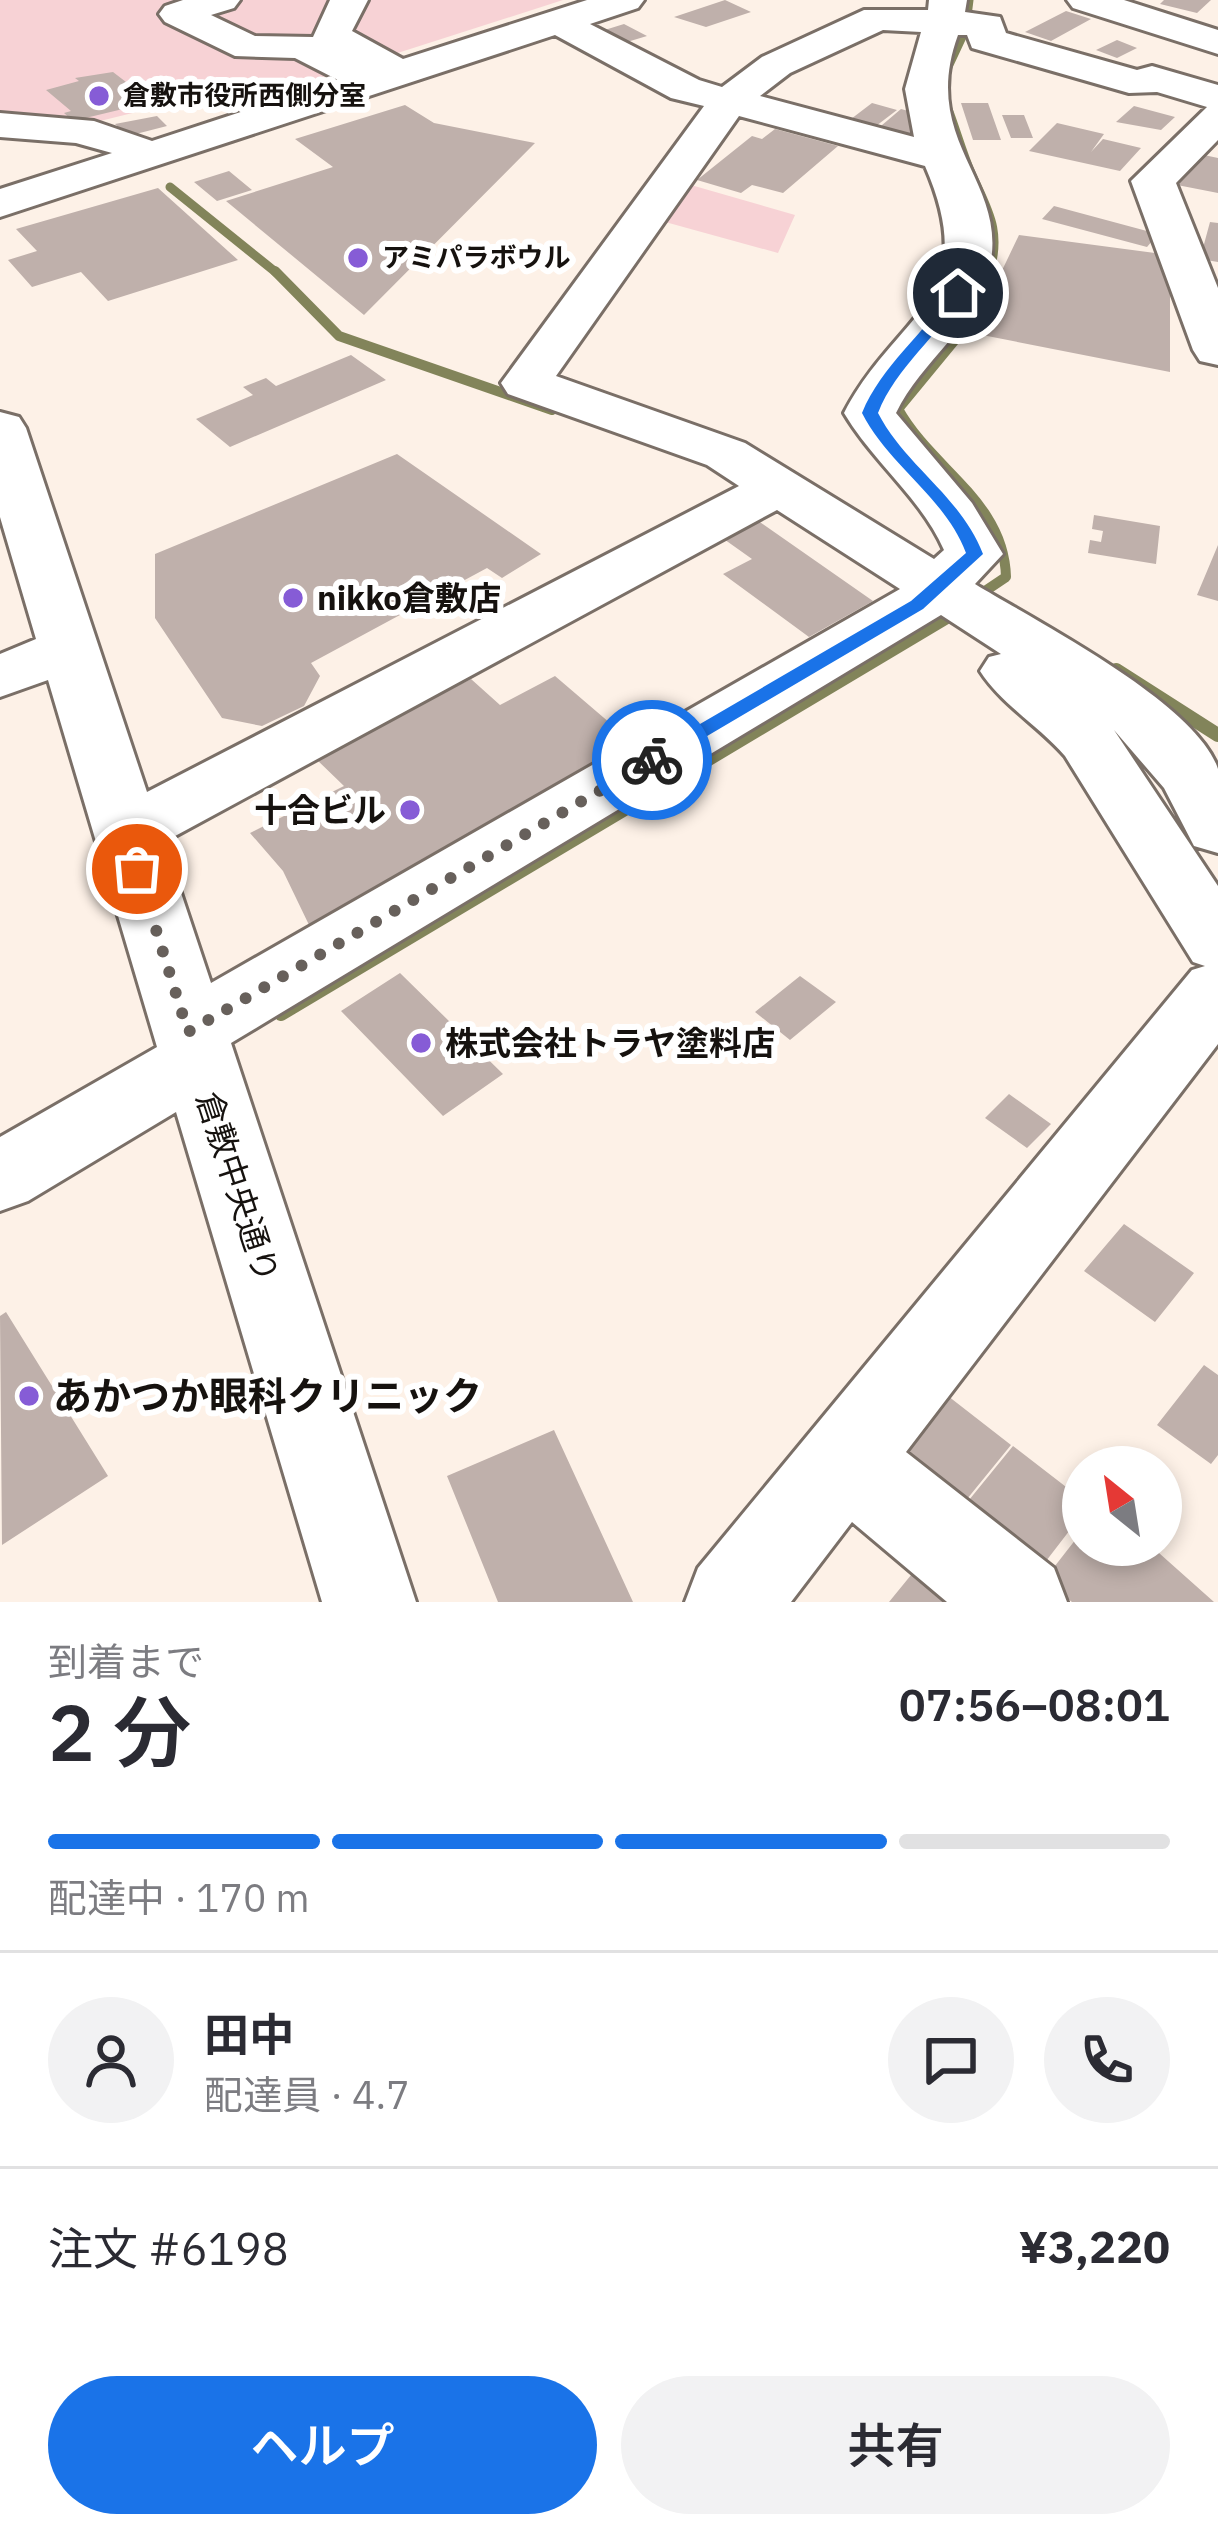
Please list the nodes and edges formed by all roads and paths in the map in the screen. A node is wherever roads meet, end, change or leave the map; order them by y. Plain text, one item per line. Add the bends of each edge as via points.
1 (221, 0) edge
2 (349, 0) edge
3 (626, 0) edge
4 (1086, 0) edge
5 (172, 7) edge
6 (960, 16) edge
7 (558, 22) junction
8 (1218, 42) edge
9 (389, 77) junction
10 (1218, 98) edge
11 (729, 101) junction
12 (1218, 117) edge
13 (0, 125) edge
14 (148, 156) junction
15 (942, 157) junction
16 (0, 204) edge
17 (1218, 350) edge
18 (0, 428) edge
19 (761, 496) junction
20 (970, 624) junction
21 (68, 649) junction
22 (0, 677) edge
23 (1218, 829) edge
24 (126, 832) junction
25 (1218, 943) edge
26 (1218, 990) edge
27 (193, 1047) junction
28 (0, 1177) edge
29 (846, 1460) junction
30 (369, 1602) edge
31 (732, 1602) edge
32 (1020, 1602) edge

1 - 5 street
2 - 9 street via 331,35
3 - 7 street
4 - 8 street
5 - 9 street via 249,48 302,46
6 - 10 street via 986,40
6 - 11 street via 878,18 776,65
6 - 15 street via 927,70
7 - 9 street
7 - 11 street via 685,89
9 - 14 street
11 - 15 street
11 - 19 street via 526,383 726,454
12 - 17 street via 1153,182
13 - 14 street via 90,130
14 - 16 street
15 - 20 street via 973,236 958,293 880,389 870,413 962,522 974,554
18 - 21 street, 倉敷中央通り
19 - 20 street
19 - 24 street
20 - 23 street via 1156,730
20 - 25 street via 1088,741
20 - 27 street
21 - 22 street
21 - 24 street, 倉敷中央通り
24 - 27 street, 倉敷中央通り
26 - 29 street
27 - 28 street
27 - 30 street, 倉敷中央通り
29 - 31 street
29 - 32 street

